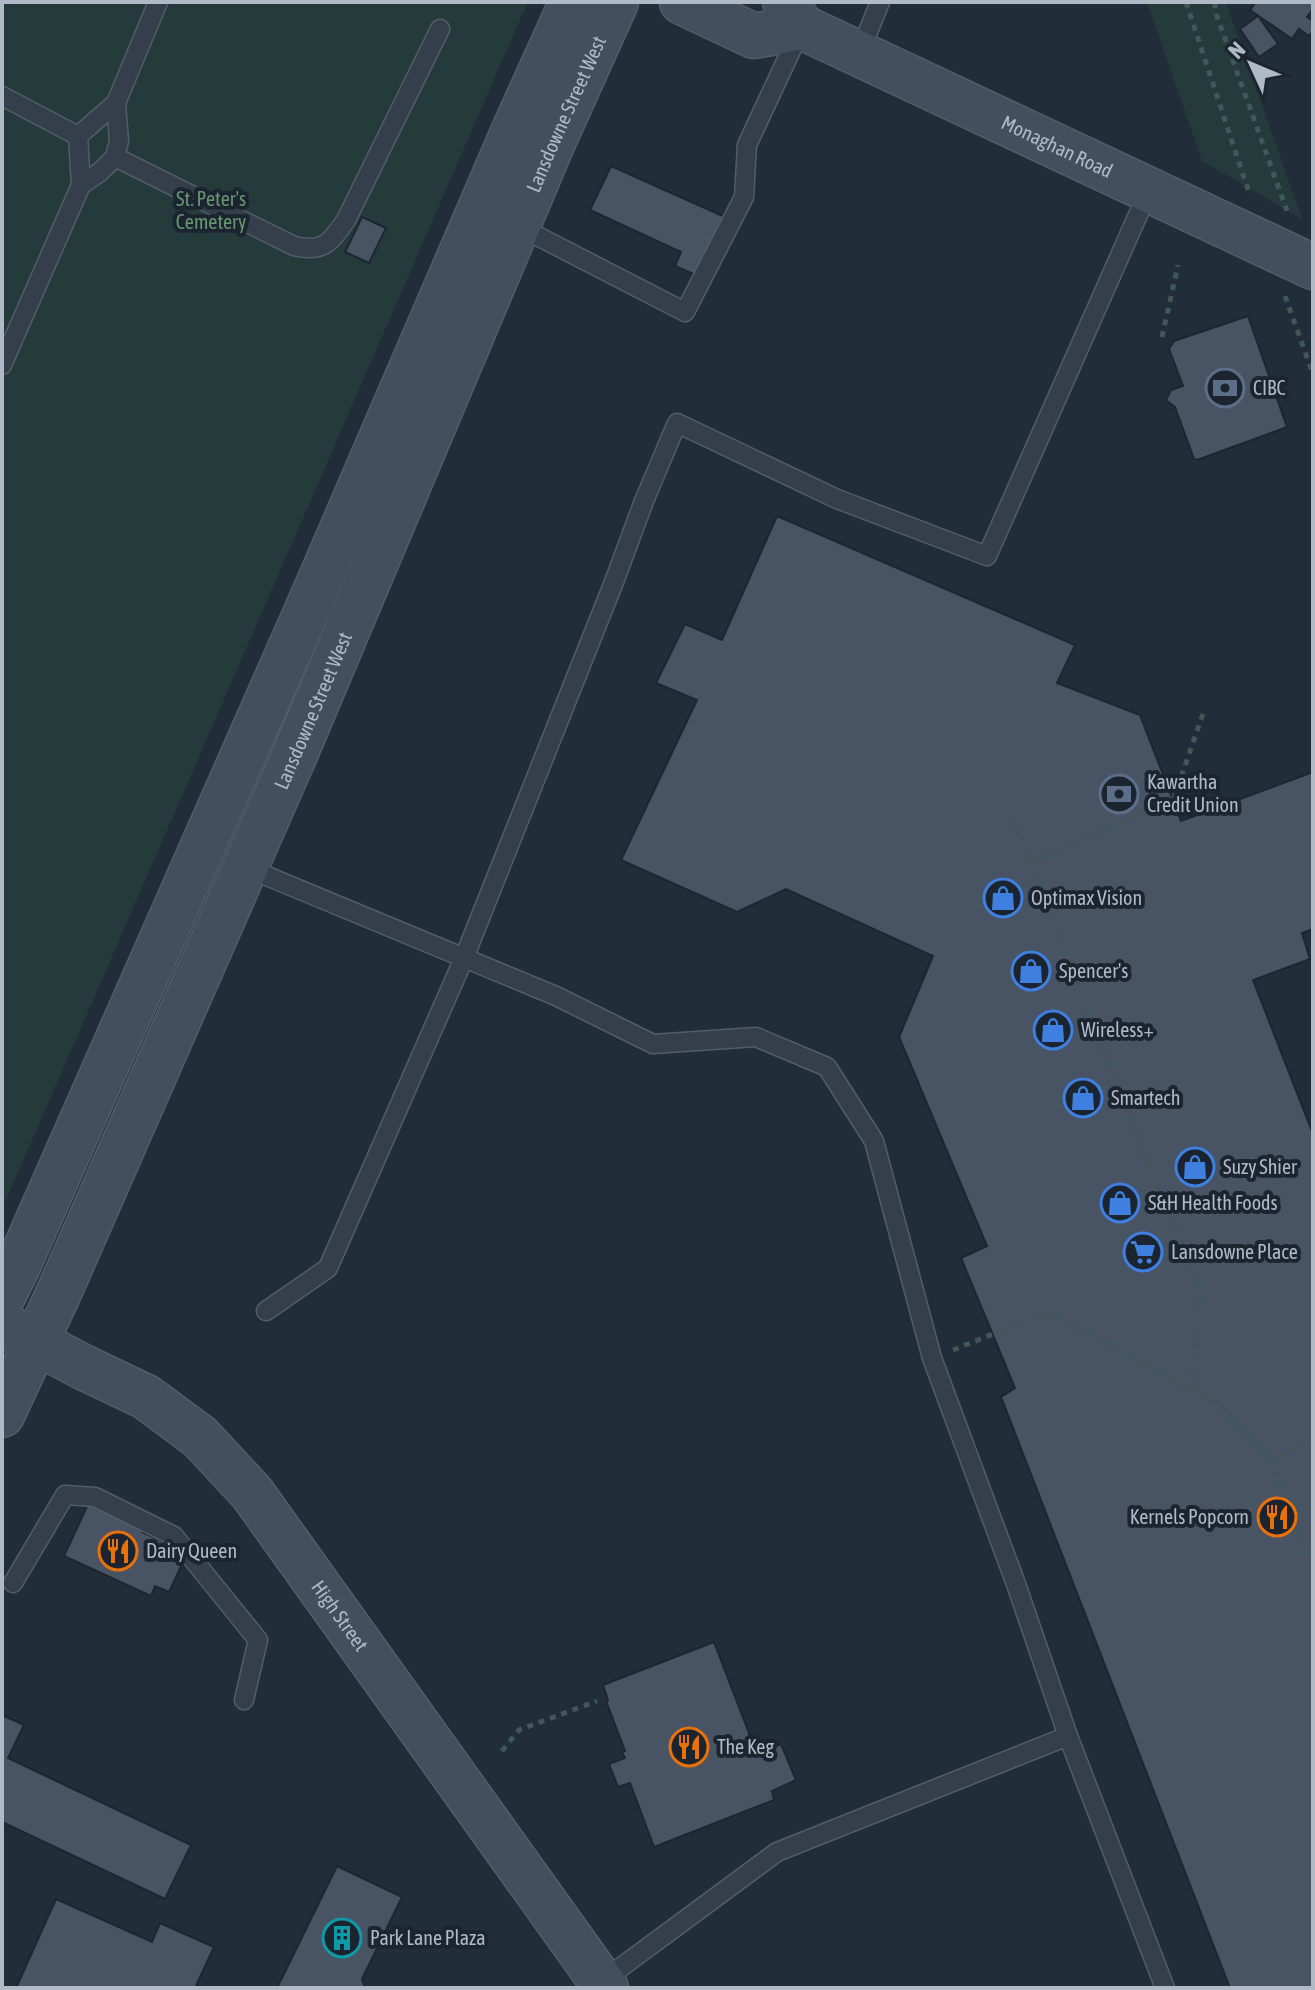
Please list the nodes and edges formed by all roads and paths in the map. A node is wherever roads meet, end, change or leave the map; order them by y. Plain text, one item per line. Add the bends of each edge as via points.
1 (158, 2) edge
2 (572, 2) edge
3 (616, 2) edge
4 (682, 2) edge
5 (880, 2) edge
6 (1186, 2) edge
7 (1215, 2) edge
8 (793, 14) edge
9 (440, 29) dead end
10 (859, 54) junction
11 (2, 96) edge
12 (116, 103) junction
13 (78, 136) junction
14 (115, 157) junction
15 (81, 185) junction
16 (1149, 190) junction
17 (1251, 200) dead end
18 (1290, 220) dead end
19 (518, 226) junction
20 (1178, 265) dead end
21 (1313, 267) edge
22 (1289, 309) dead end
23 (1162, 337) dead end
24 (2, 365) edge
25 (1313, 374) edge
26 (1204, 711) dead end
27 (1011, 816) dead end
28 (1031, 862) junction
29 (245, 867) junction
30 (464, 958) junction
31 (2, 1298) edge
32 (266, 1311) dead end
33 (19, 1334) edge
34 (932, 1358) junction
35 (1191, 1388) junction
36 (2, 1415) edge
37 (1313, 1442) edge
38 (1269, 1460) junction
39 (1313, 1571) edge
40 (13, 1583) dead end
41 (244, 1700) dead end
42 (597, 1701) dead end
43 (1068, 1736) junction
44 (502, 1751) dead end
45 (604, 1985) edge
46 (1165, 1988) edge

1 - 12 lane
2 - 31 main road, Lansdowne Street West
3 - 19 main road, Lansdowne Street West
4 - 8 main road via 754,36
5 - 10 lane
6 - 17 path
7 - 18 path
8 - 10 main road, Monaghan Road
8 - 19 lane via 747,145 744,197 685,312
9 - 14 lane via 346,220 334,238 316,249 294,246
10 - 16 main road, Monaghan Road
11 - 13 lane
12 - 13 lane
12 - 14 lane
13 - 15 lane
14 - 15 lane
15 - 24 lane
16 - 21 main road, Monaghan Road
16 - 30 lane via 987,556 837,499 677,423
19 - 29 main road, Lansdowne Street West
20 - 23 path
22 - 25 path
26 - 28 path via 1173,800
27 - 28 path
28 - 35 path via 1200,1288
29 - 30 lane
29 - 33 main road, Lansdowne Street West
30 - 32 lane via 328,1268
30 - 34 lane via 653,1044 756,1037 827,1067 874,1141
33 - 36 main road, Lansdowne Street West
33 - 45 main road, High Street via 146,1397 200,1437 252,1493
34 - 35 path via 1048,1312
34 - 43 lane
35 - 38 path via 1217,1403
37 - 38 path
38 - 39 path
40 - 41 lane via 65,1495 95,1497 174,1536 258,1640
42 - 44 path via 519,1730
43 - 45 lane via 777,1852
43 - 46 lane

